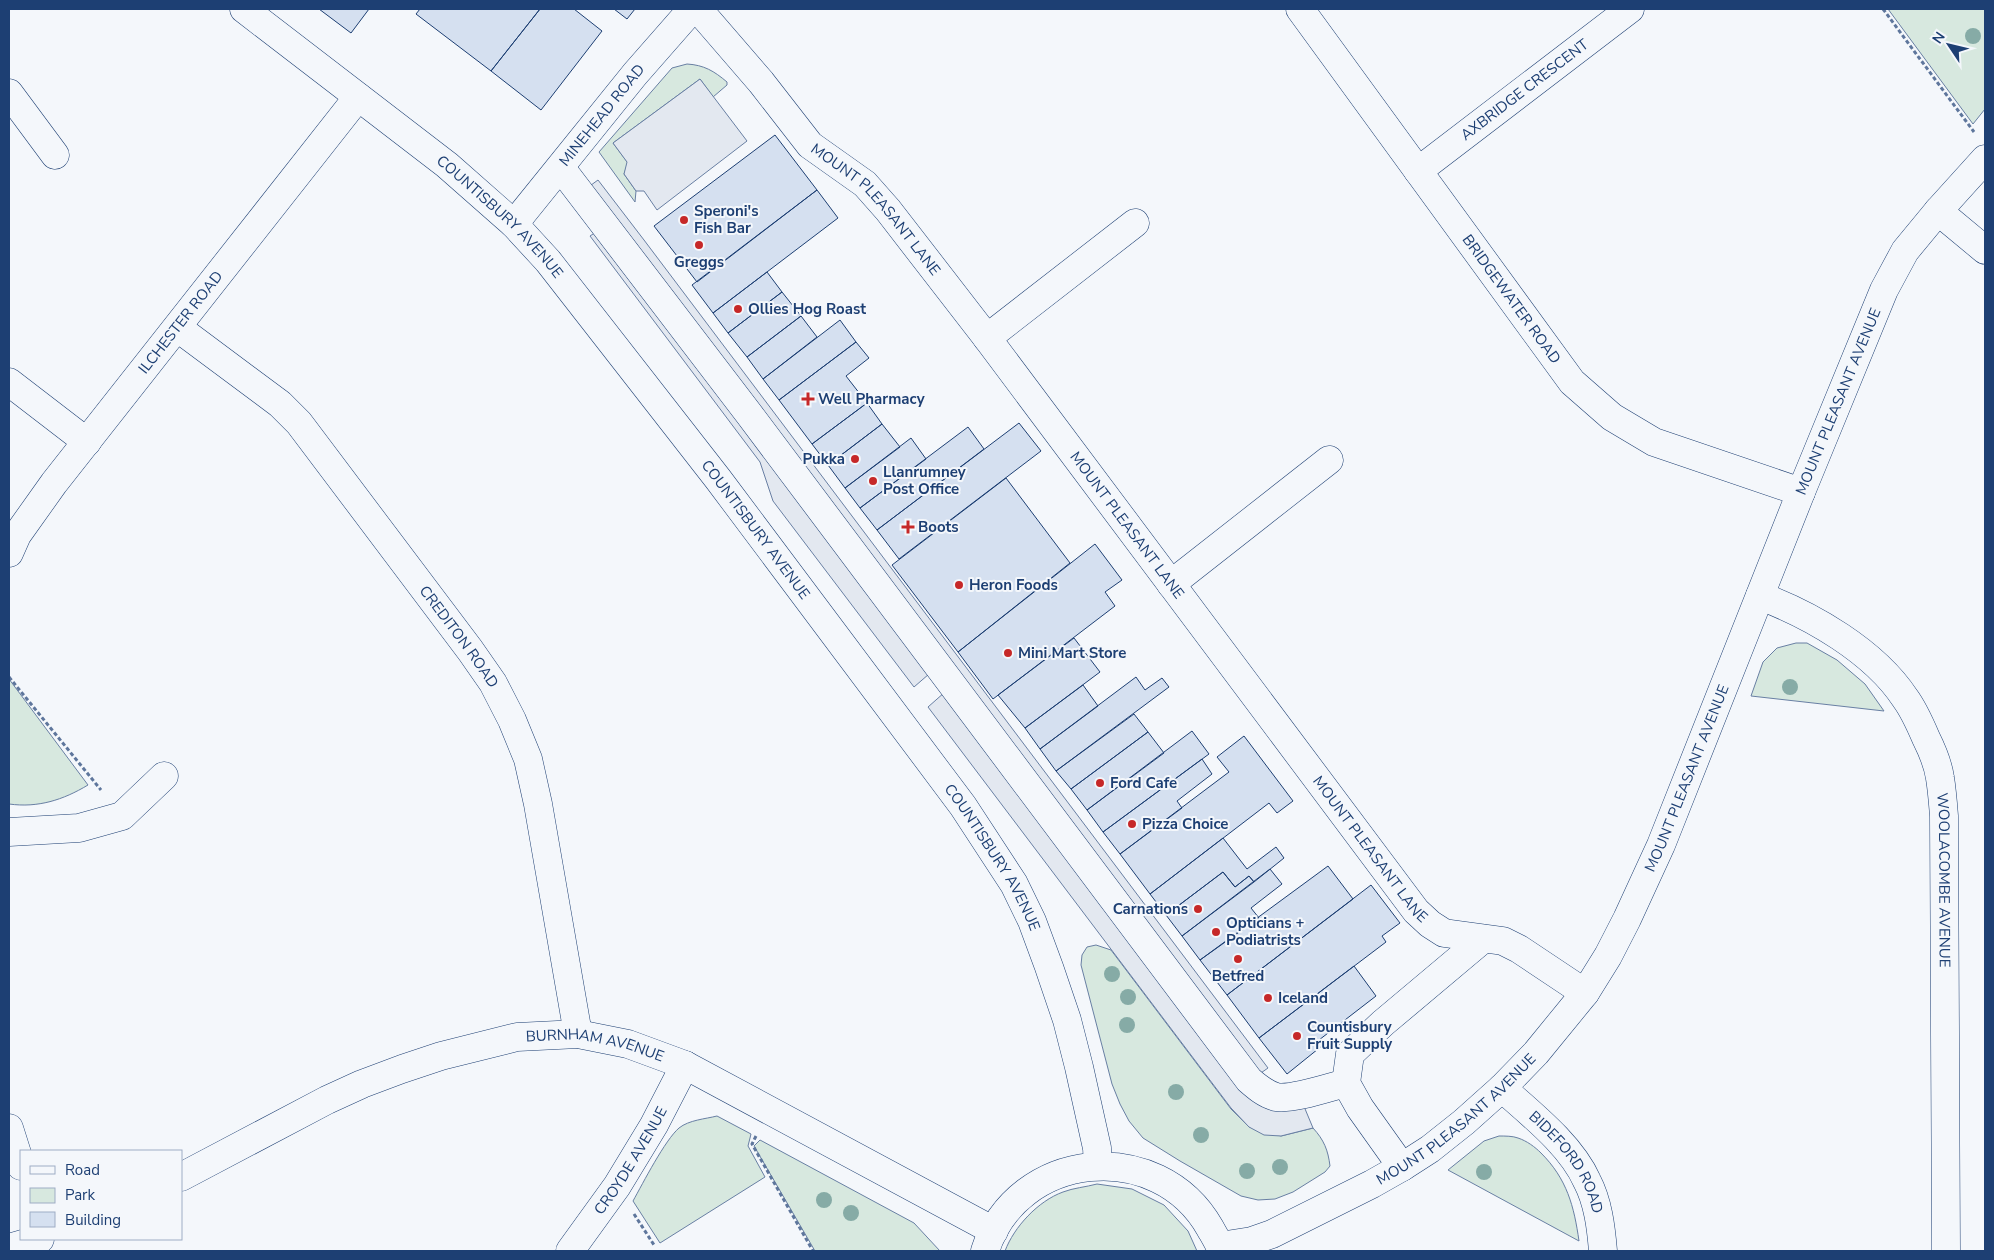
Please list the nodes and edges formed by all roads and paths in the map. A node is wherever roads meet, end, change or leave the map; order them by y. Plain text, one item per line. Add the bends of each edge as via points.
1 (244, 9) edge
2 (692, 9) edge
3 (698, 9) edge
4 (1300, 9) edge
5 (1630, 9) edge
6 (1883, 9) edge
7 (9, 93) edge
8 (358, 97) junction
9 (1982, 149) edge
10 (55, 156) dead end
11 (561, 168) junction
12 (1418, 171) junction
13 (1938, 211) junction
14 (1135, 223) dead end
15 (514, 224) junction
16 (1985, 250) edge
17 (178, 328) junction
18 (987, 338) junction
19 (9, 382) edge
20 (86, 442) junction
21 (1329, 460) dead end
22 (1801, 492) junction
23 (9, 553) edge
24 (1171, 584) junction
25 (1760, 596) junction
26 (9, 677) edge
27 (164, 776) dead end
28 (122, 816) junction
29 (9, 832) edge
30 (1483, 939) junction
31 (1584, 993) junction
32 (578, 1034) junction
33 (685, 1065) junction
34 (1346, 1082) junction
35 (1502, 1088) junction
36 (768, 1109) junction
37 (9, 1128) edge
38 (20, 1163) edge
39 (1098, 1166) junction
40 (1402, 1168) junction
41 (182, 1177) edge
42 (37, 1240) edge
43 (989, 1241) edge
44 (9, 1248) edge
45 (1221, 1249) edge
46 (570, 1251) edge
47 (813, 1251) edge
48 (1603, 1251) edge
49 (1946, 1251) edge

1 - 8 street, COUNTISBURY AVENUE
2 - 11 street, MINEHEAD ROAD
3 - 18 street, MOUNT PLEASANT LANE via 810,144 865,184 888,210
4 - 12 street, BRIDGEWATER ROAD
5 - 12 street, AXBRIDGE CRESCENT
6 - 9 path
7 - 10 street
8 - 15 street, COUNTISBURY AVENUE via 447,165
8 - 17 street, ILCHESTER ROAD
9 - 13 street, MOUNT PLEASANT AVENUE
11 - 15 street, MINEHEAD ROAD
11 - 34 street via 1249,1080 1263,1092 1277,1097
12 - 22 street, BRIDGEWATER ROAD via 1572,382 1612,417 1654,442
13 - 16 street
13 - 22 street, MOUNT PLEASANT AVENUE via 1905,251 1884,290
14 - 18 street
15 - 39 street, COUNTISBURY AVENUE via 548,261 635,370 992,848 1032,921 1067,1020 1080,1067
17 - 20 street, ILCHESTER ROAD
17 - 32 street, CREDITON ROAD via 280,404 299,423 493,683 528,759
18 - 24 street, MOUNT PLEASANT LANE
19 - 20 street
20 - 23 street, ILCHESTER ROAD via 35,509
21 - 24 street
22 - 25 street, MOUNT PLEASANT AVENUE
24 - 30 street, MOUNT PLEASANT LANE via 1416,911 1444,933
25 - 31 street, MOUNT PLEASANT AVENUE via 1661,844 1624,927
25 - 49 street, WOOLACOMBE AVENUE via 1810,618 1863,654 1884,673 1917,717 1940,777 1944,816
26 - 28 path
27 - 28 street
28 - 29 street via 79,828
30 - 31 street, MOUNT PLEASANT LANE via 1503,941 1519,949
30 - 34 street via 1350,1054
31 - 35 street, MOUNT PLEASANT AVENUE via 1542,1046
32 - 33 street, BURNHAM AVENUE via 628,1044
32 - 41 street, BURNHAM AVENUE via 518,1037 402,1069 336,1096
33 - 36 street, BURNHAM AVENUE
33 - 46 street, CROYDE AVENUE via 617,1186
34 - 40 street
35 - 40 street, MOUNT PLEASANT AVENUE via 1464,1122
35 - 48 street, BIDEFORD ROAD via 1574,1158 1596,1205
36 - 43 street, BURNHAM AVENUE
36 - 47 path via 752,1144
37 - 38 street
39 - 43 street via 1068,1170 1040,1183 1016,1202
39 - 45 street via 1132,1169 1181,1192 1202,1213
40 - 45 street, MOUNT PLEASANT AVENUE via 1272,1234
42 - 44 street

